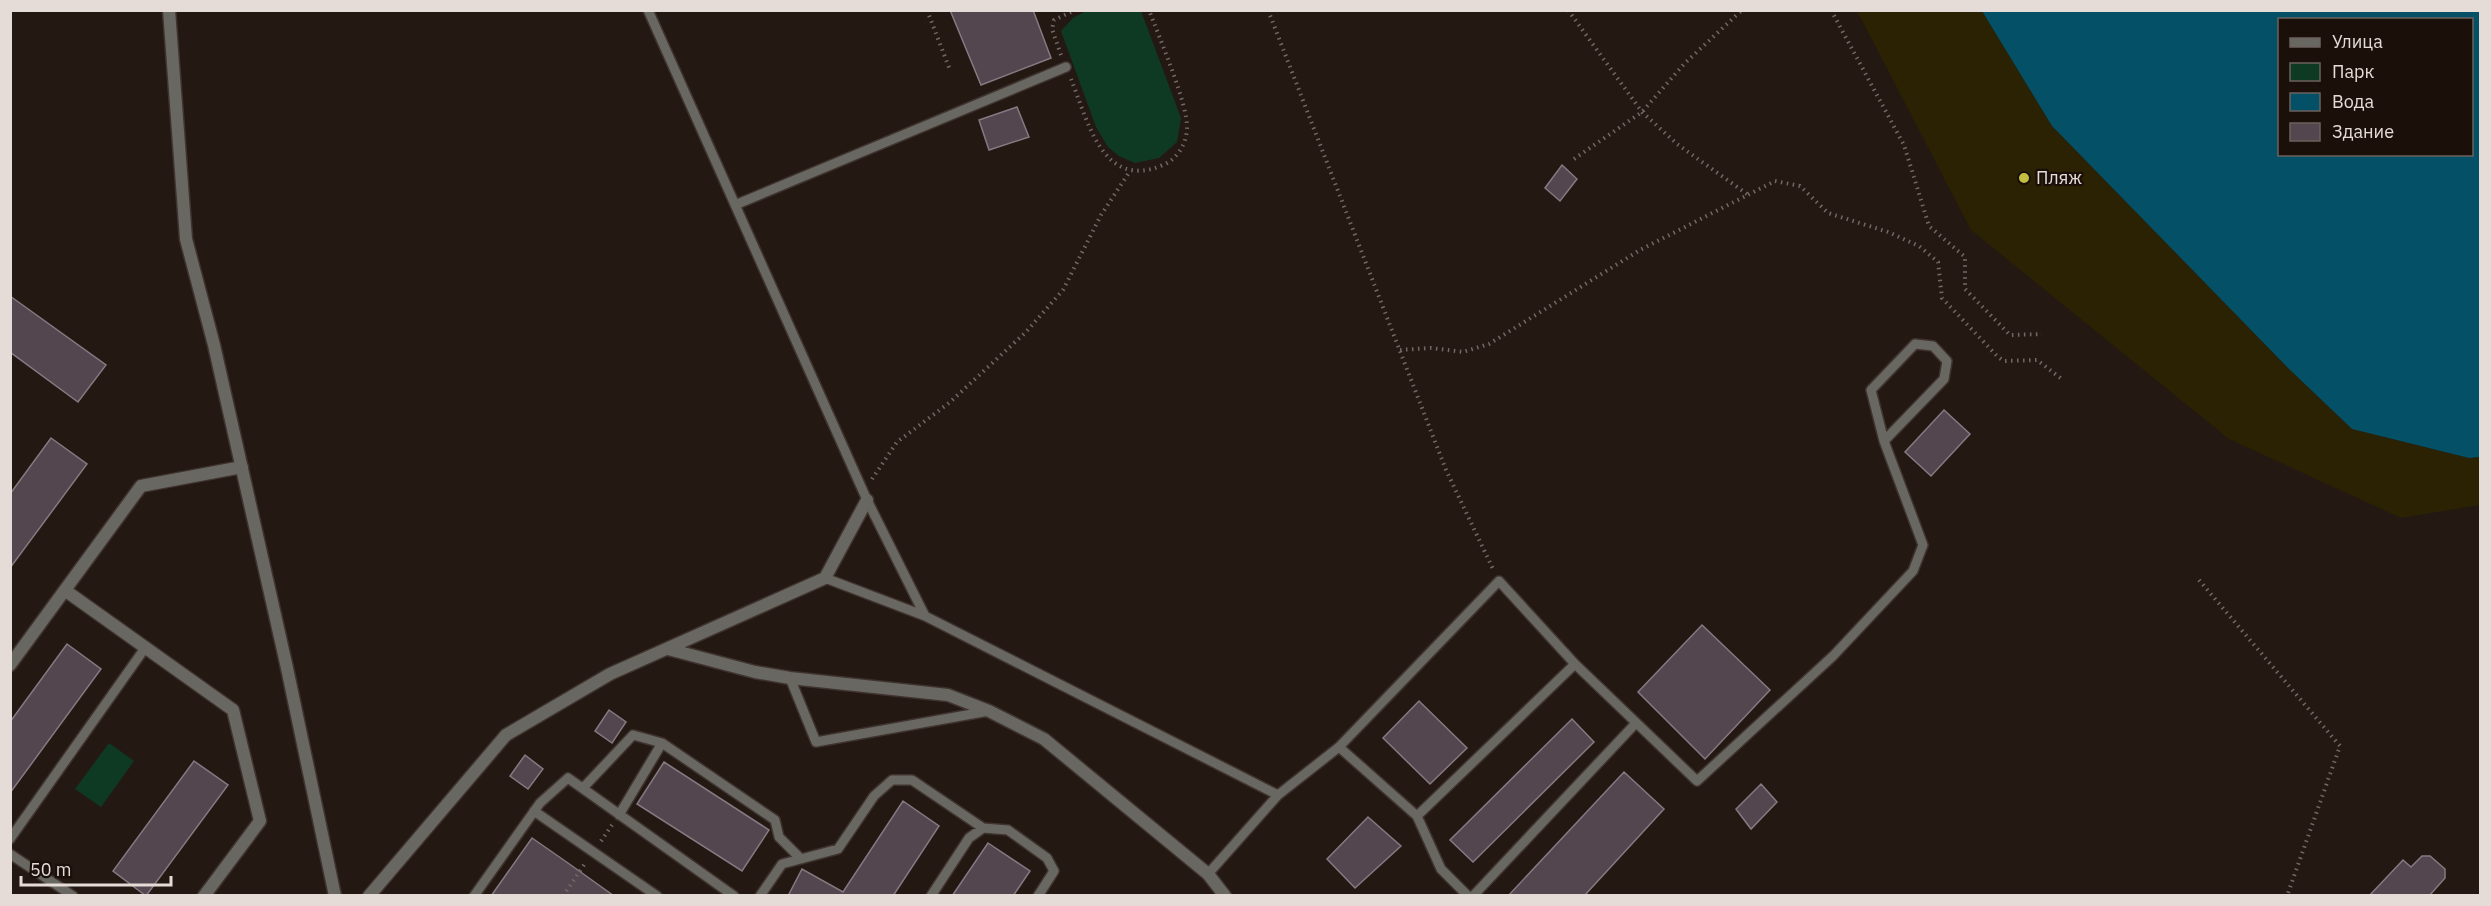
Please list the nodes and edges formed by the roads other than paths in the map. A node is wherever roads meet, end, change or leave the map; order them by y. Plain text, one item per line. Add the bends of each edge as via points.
1 (169, 10) edge
2 (648, 10) edge
3 (1066, 67) road end
4 (735, 205) junction
5 (1884, 441) junction
6 (242, 467) junction
7 (867, 500) junction
8 (825, 578) junction
9 (66, 591) junction
10 (925, 616) junction
11 (145, 648) junction
12 (668, 649) junction
13 (1575, 664) junction
14 (10, 665) edge
15 (790, 678) junction
16 (989, 711) junction
17 (1636, 723) junction
18 (662, 743) junction
19 (1339, 747) junction
20 (583, 788) junction
21 (1278, 795) junction
22 (534, 811) junction
23 (619, 815) junction
24 (1417, 816) junction
25 (982, 828) junction
26 (10, 838) edge
27 (10, 854) edge
28 (801, 859) junction
29 (1208, 874) junction
30 (73, 896) edge
31 (204, 896) edge
32 (335, 896) edge
33 (369, 896) edge
34 (474, 896) edge
35 (657, 896) edge
36 (734, 896) edge
37 (760, 896) edge
38 (931, 896) edge
39 (1038, 896) edge
40 (1224, 896) edge
41 (1468, 896) edge
42 (1473, 896) edge

1 - 6 street via 186,239
2 - 4 lane
3 - 4 lane
4 - 7 lane
5 - 5 lane via 1871,390 1915,344 1933,346 1947,361 1944,379
5 - 17 lane via 1923,546 1913,571 1833,656 1697,780
6 - 9 street via 141,486
6 - 32 street
7 - 8 street
7 - 10 lane
8 - 10 lane
8 - 12 street
9 - 11 street
9 - 14 street
10 - 21 lane
11 - 26 lane
11 - 31 street via 232,710 260,821
12 - 15 street
12 - 33 street via 610,674 506,735
13 - 17 lane
13 - 19 lane via 1498,581
13 - 24 lane
15 - 16 street via 948,694
15 - 16 lane via 816,742
16 - 29 street via 1044,739
17 - 42 lane
18 - 20 lane via 633,735
18 - 23 lane
18 - 28 lane via 775,820 778,837
19 - 21 lane
19 - 24 lane
20 - 22 lane via 568,778
20 - 23 lane
21 - 29 lane
22 - 34 lane
22 - 35 lane
23 - 36 lane
24 - 41 lane via 1441,869
25 - 28 lane via 912,780 891,780 874,796 838,849
25 - 38 lane via 969,838
25 - 39 lane via 1008,830 1047,858 1054,872
27 - 30 lane
28 - 37 lane via 782,864
29 - 40 street

